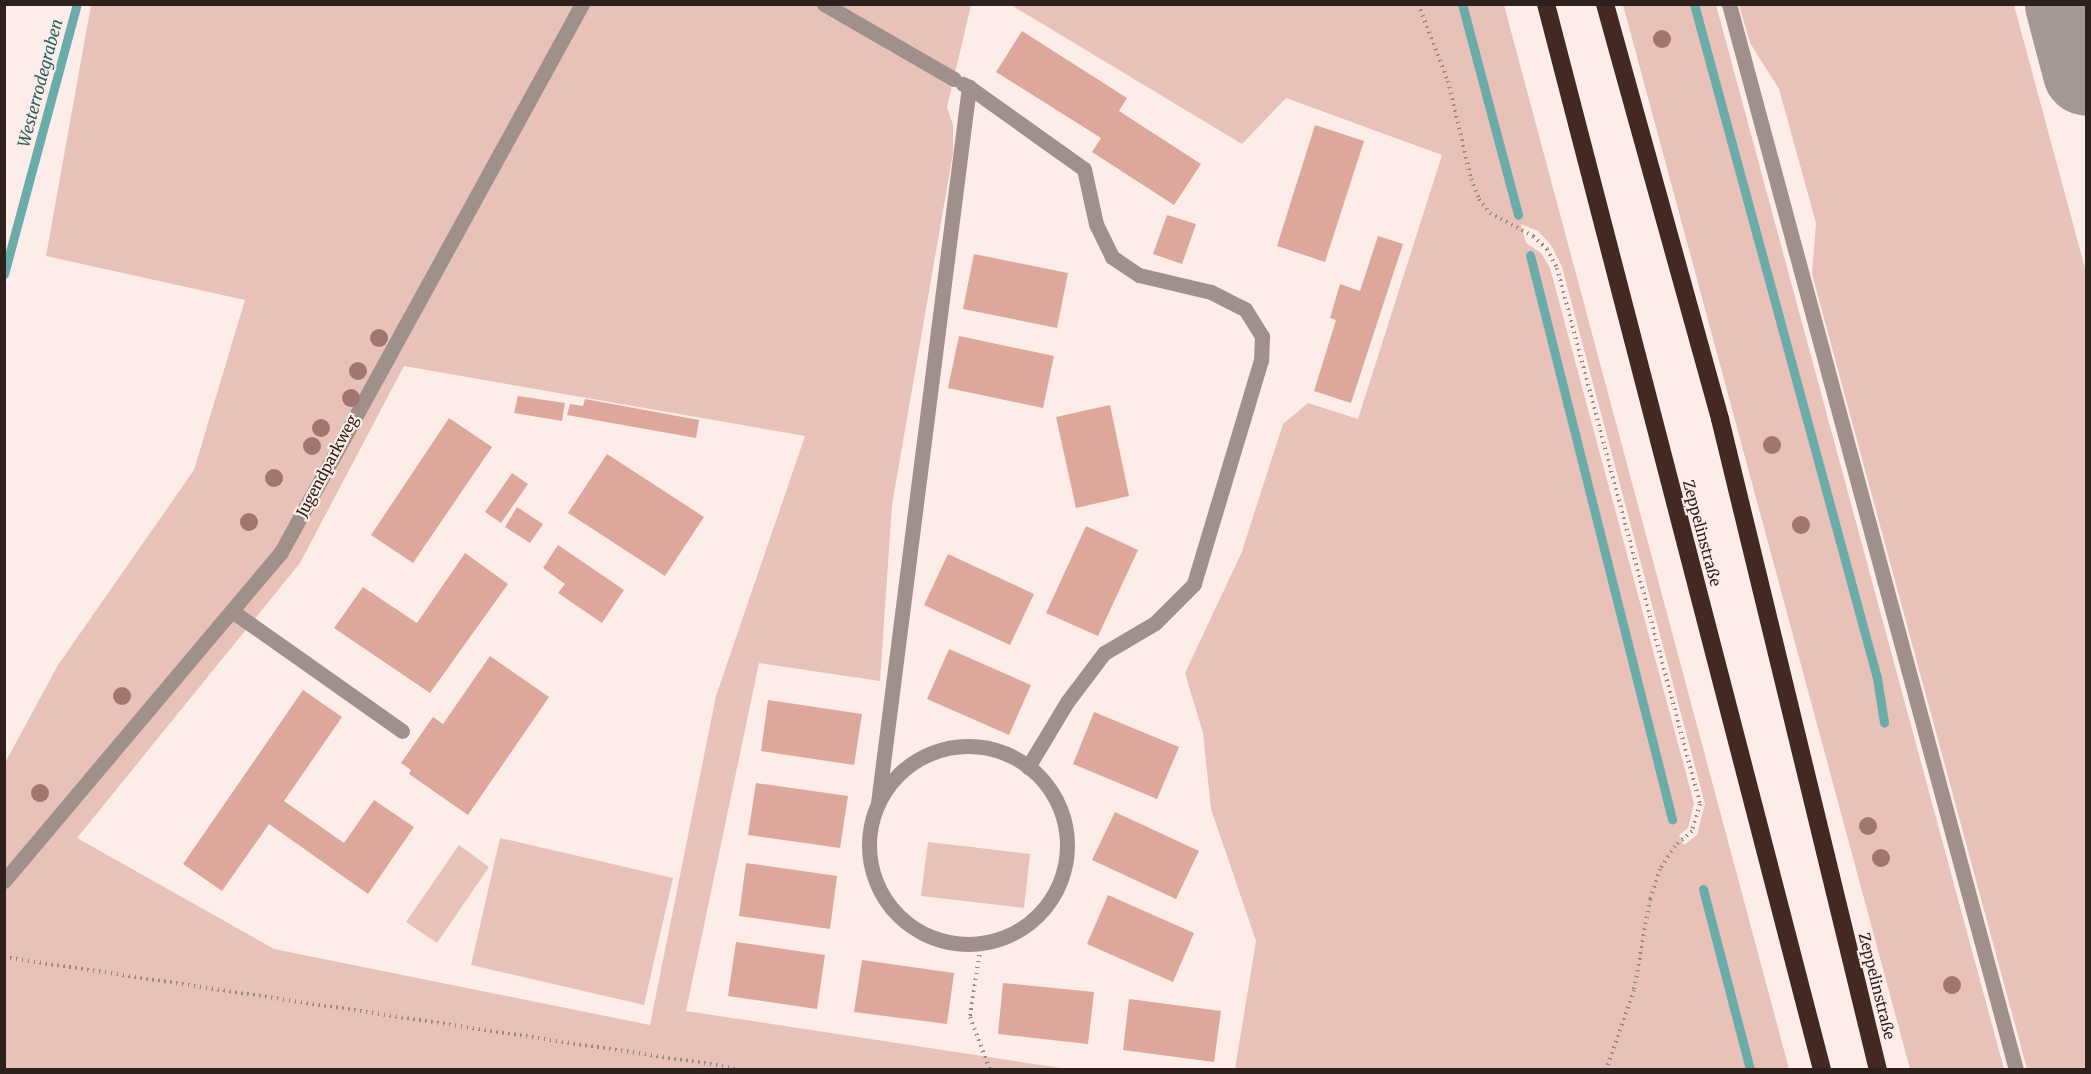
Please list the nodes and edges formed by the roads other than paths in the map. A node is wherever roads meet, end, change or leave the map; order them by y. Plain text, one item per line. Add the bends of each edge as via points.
1 (582, 4) edge
2 (824, 4) edge
3 (1546, 4) edge
4 (1605, 4) edge
5 (1729, 4) edge
6 (969, 87) junction
7 (232, 611) junction
8 (402, 731) dead end
9 (1028, 767) junction
10 (878, 803) junction
11 (4, 881) edge
12 (1822, 1070) edge
13 (1878, 1070) edge
14 (2016, 1070) edge

1 - 7 street, Jugendparkweg via 281,552
2 - 6 street
3 - 12 highway, Zeppelinstraße
4 - 13 highway, Zeppelinstraße via 1720,419
5 - 14 street
6 - 9 street via 1084,169 1096,224 1112,257 1139,275 1211,292 1245,309 1262,336 1261,360 1194,584 1155,623 1104,653 1067,702
6 - 10 street
7 - 8 street
7 - 11 street, Jugendparkweg
9 - 10 street via 1017,758 986,747 954,746 922,757 896,776
9 - 10 street via 1043,779 1060,807 1068,838 1065,871 1051,901 1028,925 999,940 967,945 935,939 906,923 884,898 871,868 870,846

